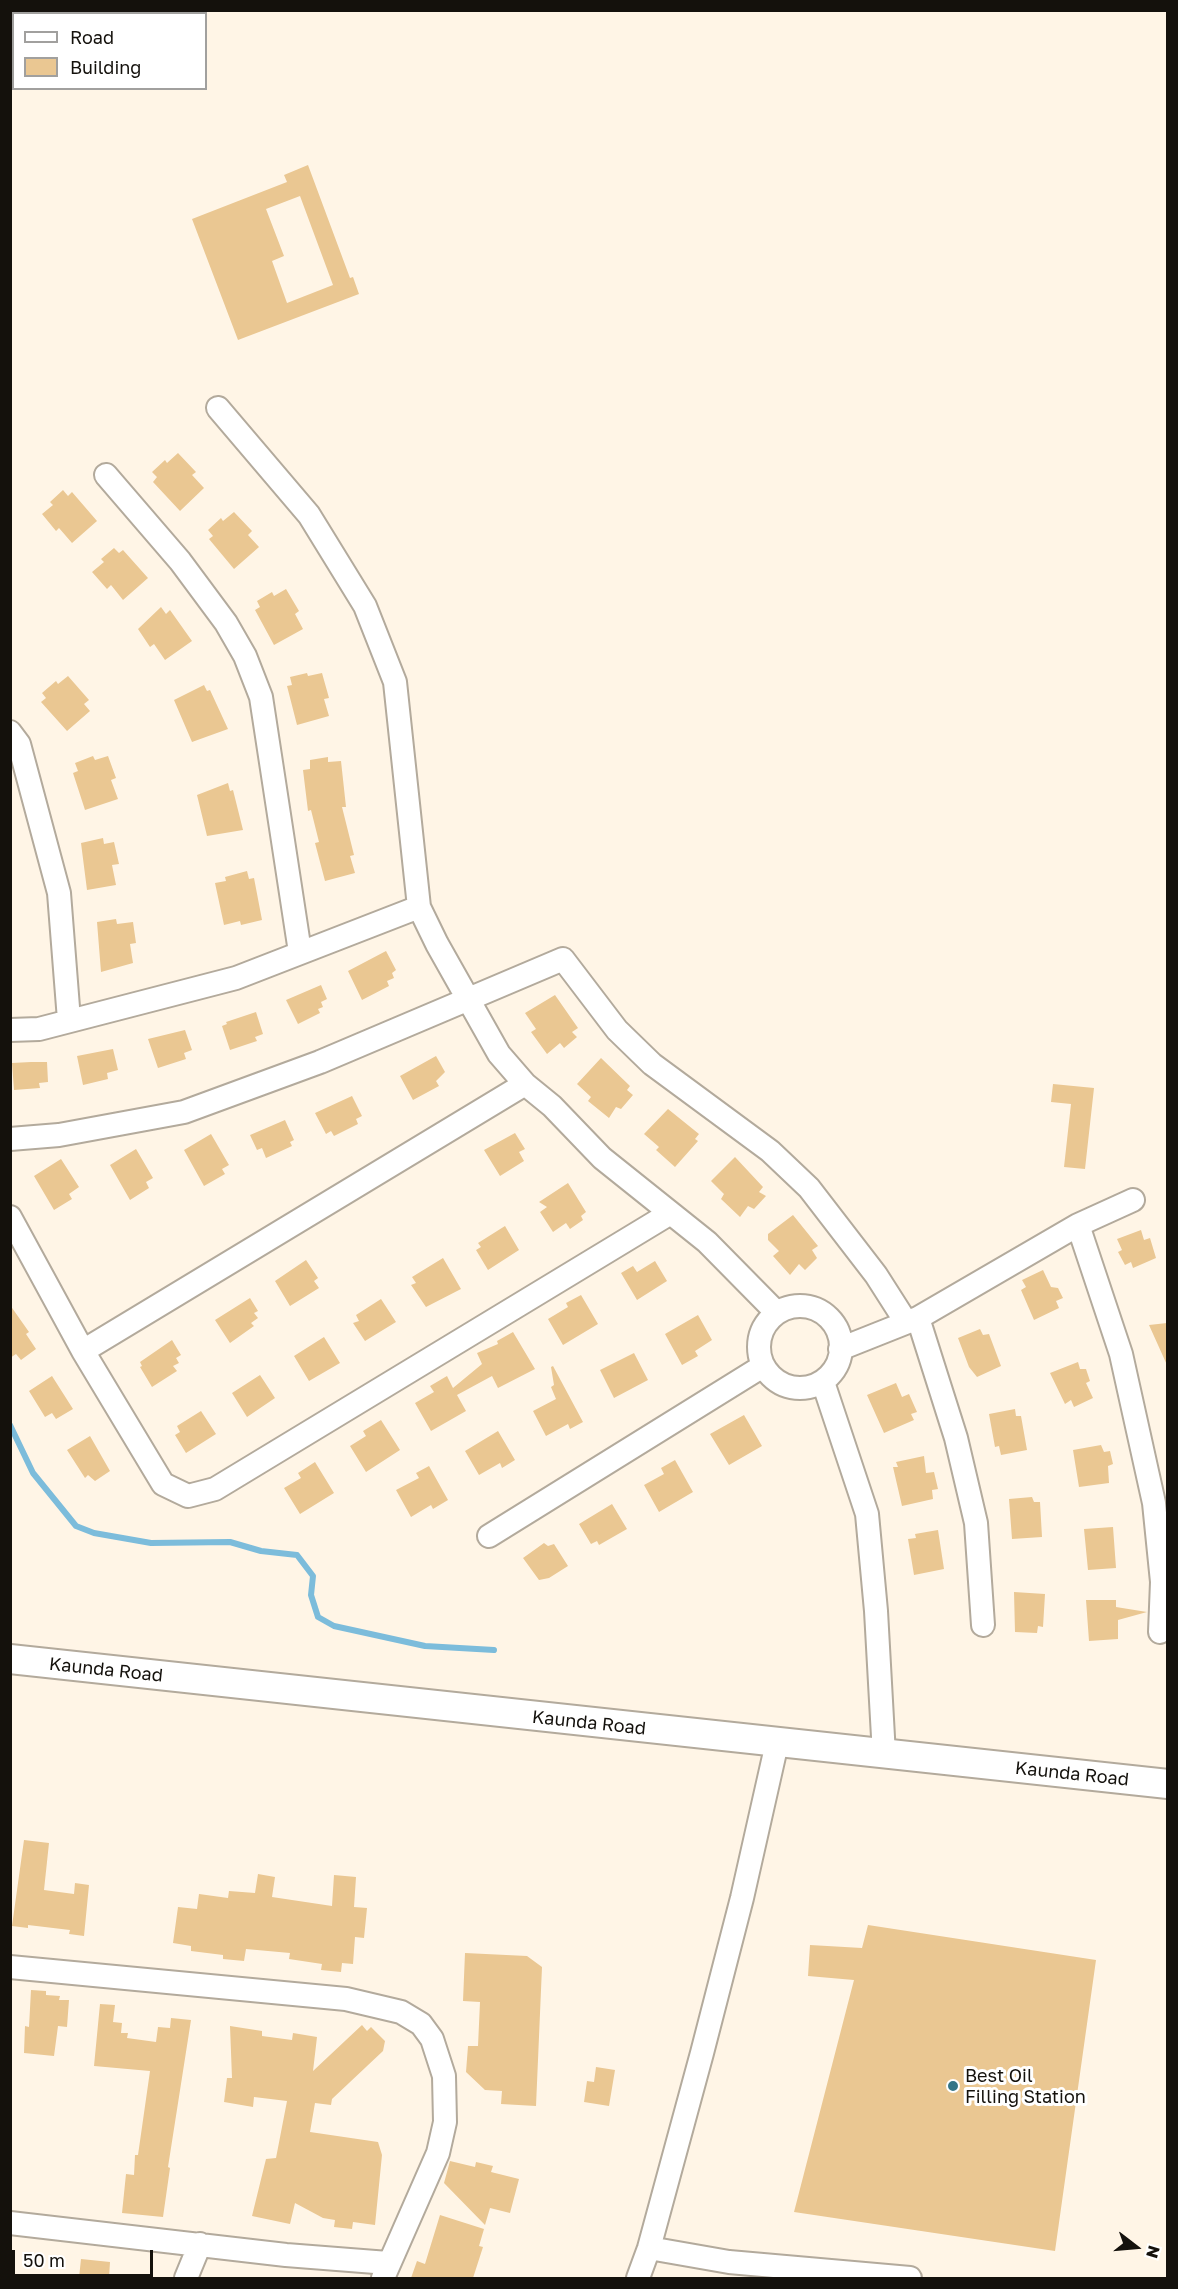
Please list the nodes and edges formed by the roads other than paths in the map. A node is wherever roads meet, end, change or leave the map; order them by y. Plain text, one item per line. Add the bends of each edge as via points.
1 (218, 408) dead end
2 (106, 475) dead end
3 (10, 732) edge
4 (419, 907) junction
5 (300, 952) junction
6 (467, 998) junction
7 (69, 1020) junction
8 (10, 1030) edge
9 (525, 1084) junction
10 (10, 1139) edge
11 (1133, 1200) dead end
12 (669, 1214) junction
13 (10, 1217) edge
14 (1078, 1225) junction
15 (777, 1313) junction
16 (912, 1320) junction
17 (840, 1349) junction
18 (83, 1351) junction
19 (763, 1366) junction
20 (823, 1382) junction
21 (489, 1536) dead end
22 (983, 1625) dead end
23 (1160, 1632) dead end
24 (10, 1659) edge
25 (777, 1743) junction
26 (884, 1755) junction
27 (1167, 1784) edge
28 (10, 1967) edge
29 (10, 2223) edge
30 (200, 2244) junction
31 (649, 2248) junction
32 (385, 2271) edge
33 (186, 2278) edge
34 (638, 2278) edge
35 (910, 2278) edge

1 - 4 street via 309,515 365,606 395,682
2 - 5 street via 180,561 245,656 261,697
3 - 7 street via 19,744 59,893
4 - 5 street
4 - 6 street
5 - 7 street via 236,978
6 - 9 street via 499,1054
6 - 10 street via 320,1062 183,1112 58,1135
6 - 16 street via 563,959 617,1030 652,1064 770,1151 809,1188
7 - 8 street via 39,1029
9 - 12 street via 602,1158
9 - 18 street
11 - 14 street
12 - 15 street via 707,1242
12 - 18 street via 215,1488 188,1496 163,1484
13 - 18 street
14 - 16 street
14 - 23 street via 1121,1354 1154,1503 1162,1582
15 - 17 street via 792,1306 808,1306 823,1313 834,1324
15 - 19 street via 765,1324 759,1339
16 - 17 street
16 - 22 street via 956,1438 976,1523
17 - 20 street via 834,1370
19 - 20 street via 777,1382 792,1388 808,1388
19 - 21 street
20 - 26 street via 867,1514
24 - 25 main road, Kaunda Road
25 - 26 main road, Kaunda Road
25 - 31 street via 739,1909
26 - 27 main road, Kaunda Road
28 - 32 street via 346,1999 401,2012 421,2024 432,2039 444,2076 445,2122 438,2153
29 - 30 street
30 - 32 street
30 - 33 street
31 - 34 street
31 - 35 street via 729,2262

